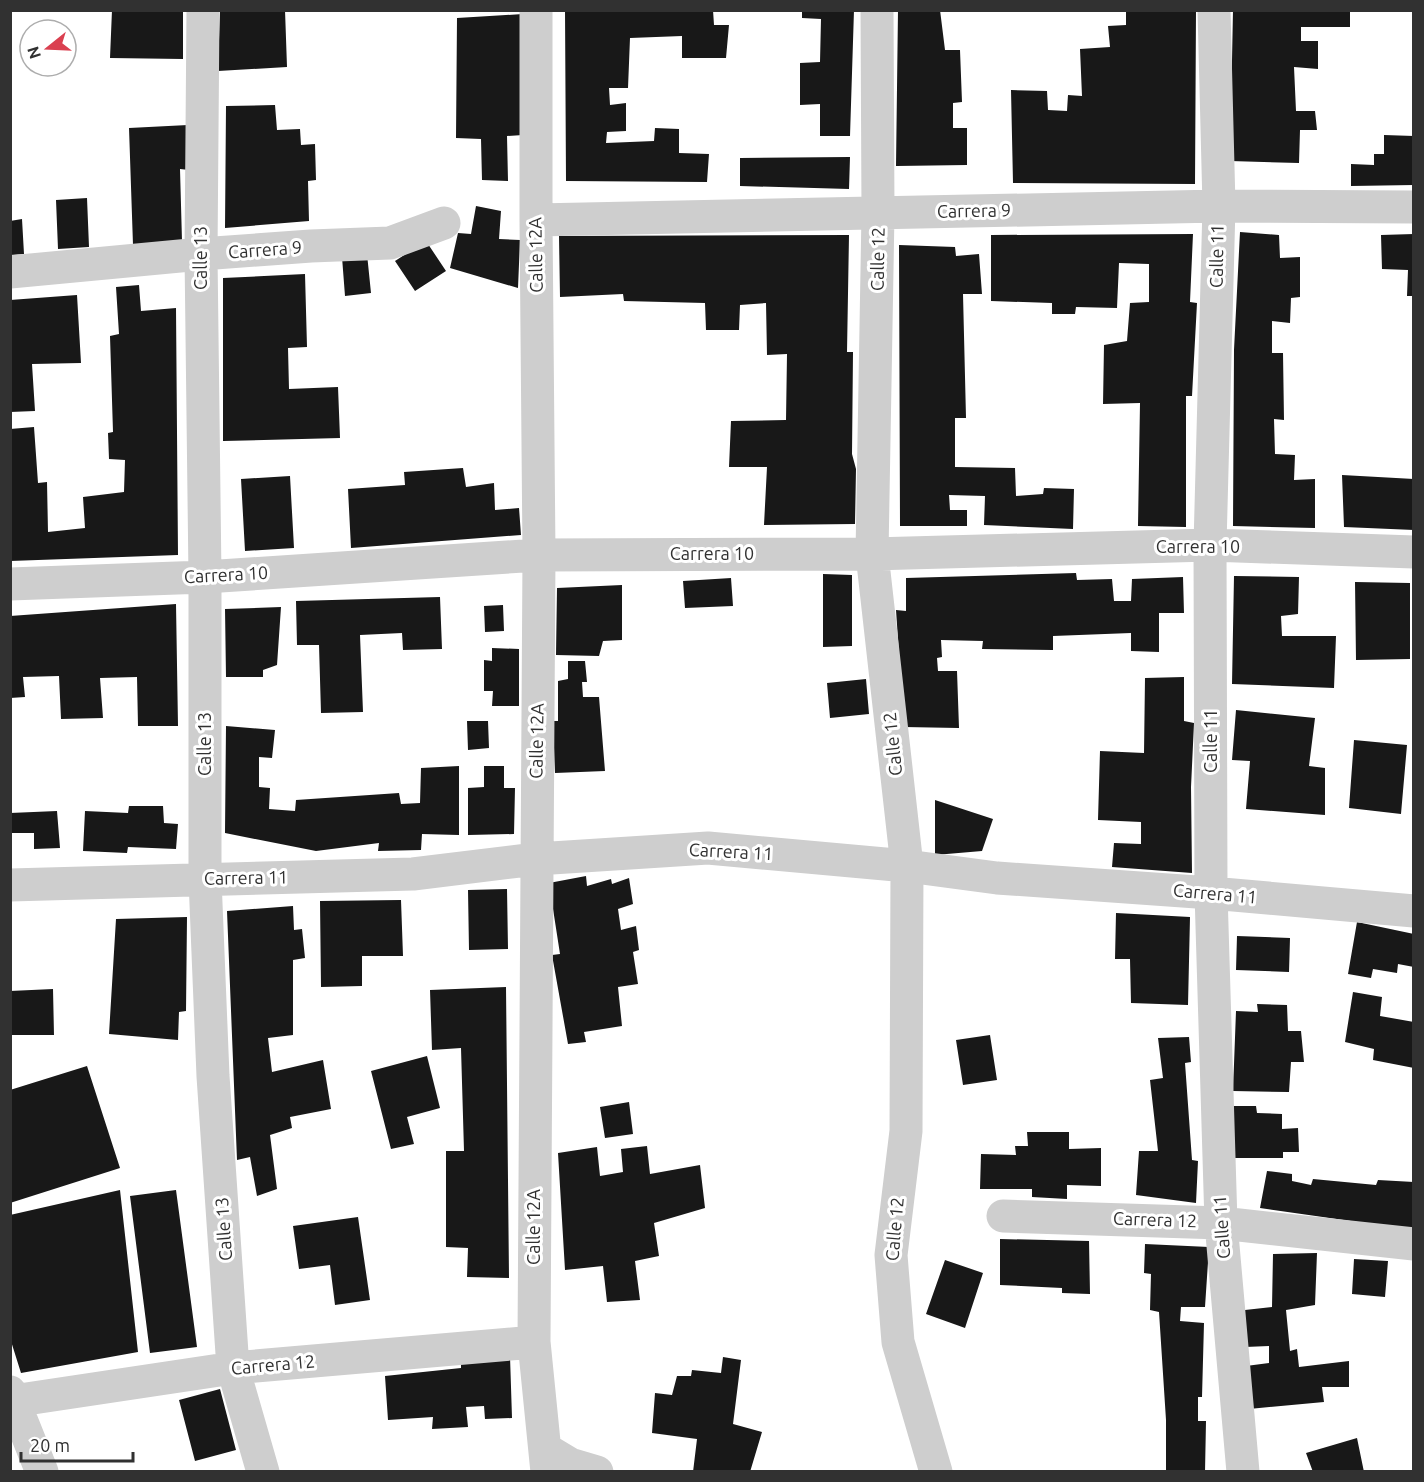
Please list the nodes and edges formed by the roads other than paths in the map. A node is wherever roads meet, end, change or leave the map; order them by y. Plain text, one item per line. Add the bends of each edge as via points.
1 (203, 10) edge
2 (536, 10) edge
3 (877, 10) edge
4 (1214, 10) edge
5 (1219, 206) junction
6 (1413, 207) edge
7 (878, 213) junction
8 (536, 220) junction
9 (444, 223) dead end
10 (201, 254) junction
11 (10, 272) edge
12 (1210, 545) junction
13 (1413, 552) edge
14 (872, 554) junction
15 (539, 555) junction
16 (204, 577) junction
17 (10, 584) edge
18 (536, 859) junction
19 (907, 866) junction
20 (205, 879) junction
21 (10, 885) edge
22 (1211, 893) junction
23 (1413, 911) edge
24 (1003, 1216) dead end
25 (1221, 1223) junction
26 (1413, 1244) edge
27 (534, 1342) junction
28 (233, 1368) junction
29 (12, 1396) edge
30 (546, 1460) edge
31 (42, 1472) edge
32 (264, 1472) edge
33 (597, 1472) edge
34 (936, 1472) edge
35 (1243, 1472) edge

1 - 10 street, Calle 13
2 - 8 street, Calle 12A
3 - 7 street, Calle 12
4 - 5 street, Calle 11
5 - 6 street, Carrera 9
5 - 7 street, Carrera 9
5 - 12 street, Calle 11
7 - 8 street, Carrera 9
7 - 14 street, Calle 12
8 - 15 street, Calle 12A
9 - 10 street, Carrera 9 via 390,243
10 - 11 street, Carrera 9
10 - 16 street, Calle 13
12 - 13 street, Carrera 10
12 - 14 street, Carrera 10
12 - 22 street, Calle 11
14 - 15 street, Carrera 10
14 - 19 street, Calle 12
15 - 16 street, Carrera 10
15 - 18 street, Calle 12A
16 - 17 street, Carrera 10
16 - 20 street, Calle 13
18 - 19 street, Carrera 11 via 708,848
18 - 20 street, Carrera 11 via 412,874
18 - 27 street, Calle 12A
19 - 22 street, Carrera 11 via 997,878
19 - 34 street, Calle 12 via 906,1131 891,1255 898,1342
20 - 21 street, Carrera 11
20 - 28 street, Calle 13 via 213,1076
22 - 23 street, Carrera 11
22 - 25 street, Calle 11
24 - 25 street, Carrera 12
25 - 26 street, Carrera 12
25 - 35 street, Calle 11
27 - 28 street, Carrera 12
27 - 30 street, Calle 12A
28 - 29 street, Carrera 12
28 - 32 street, Calle 13
29 - 31 street
30 - 33 street

